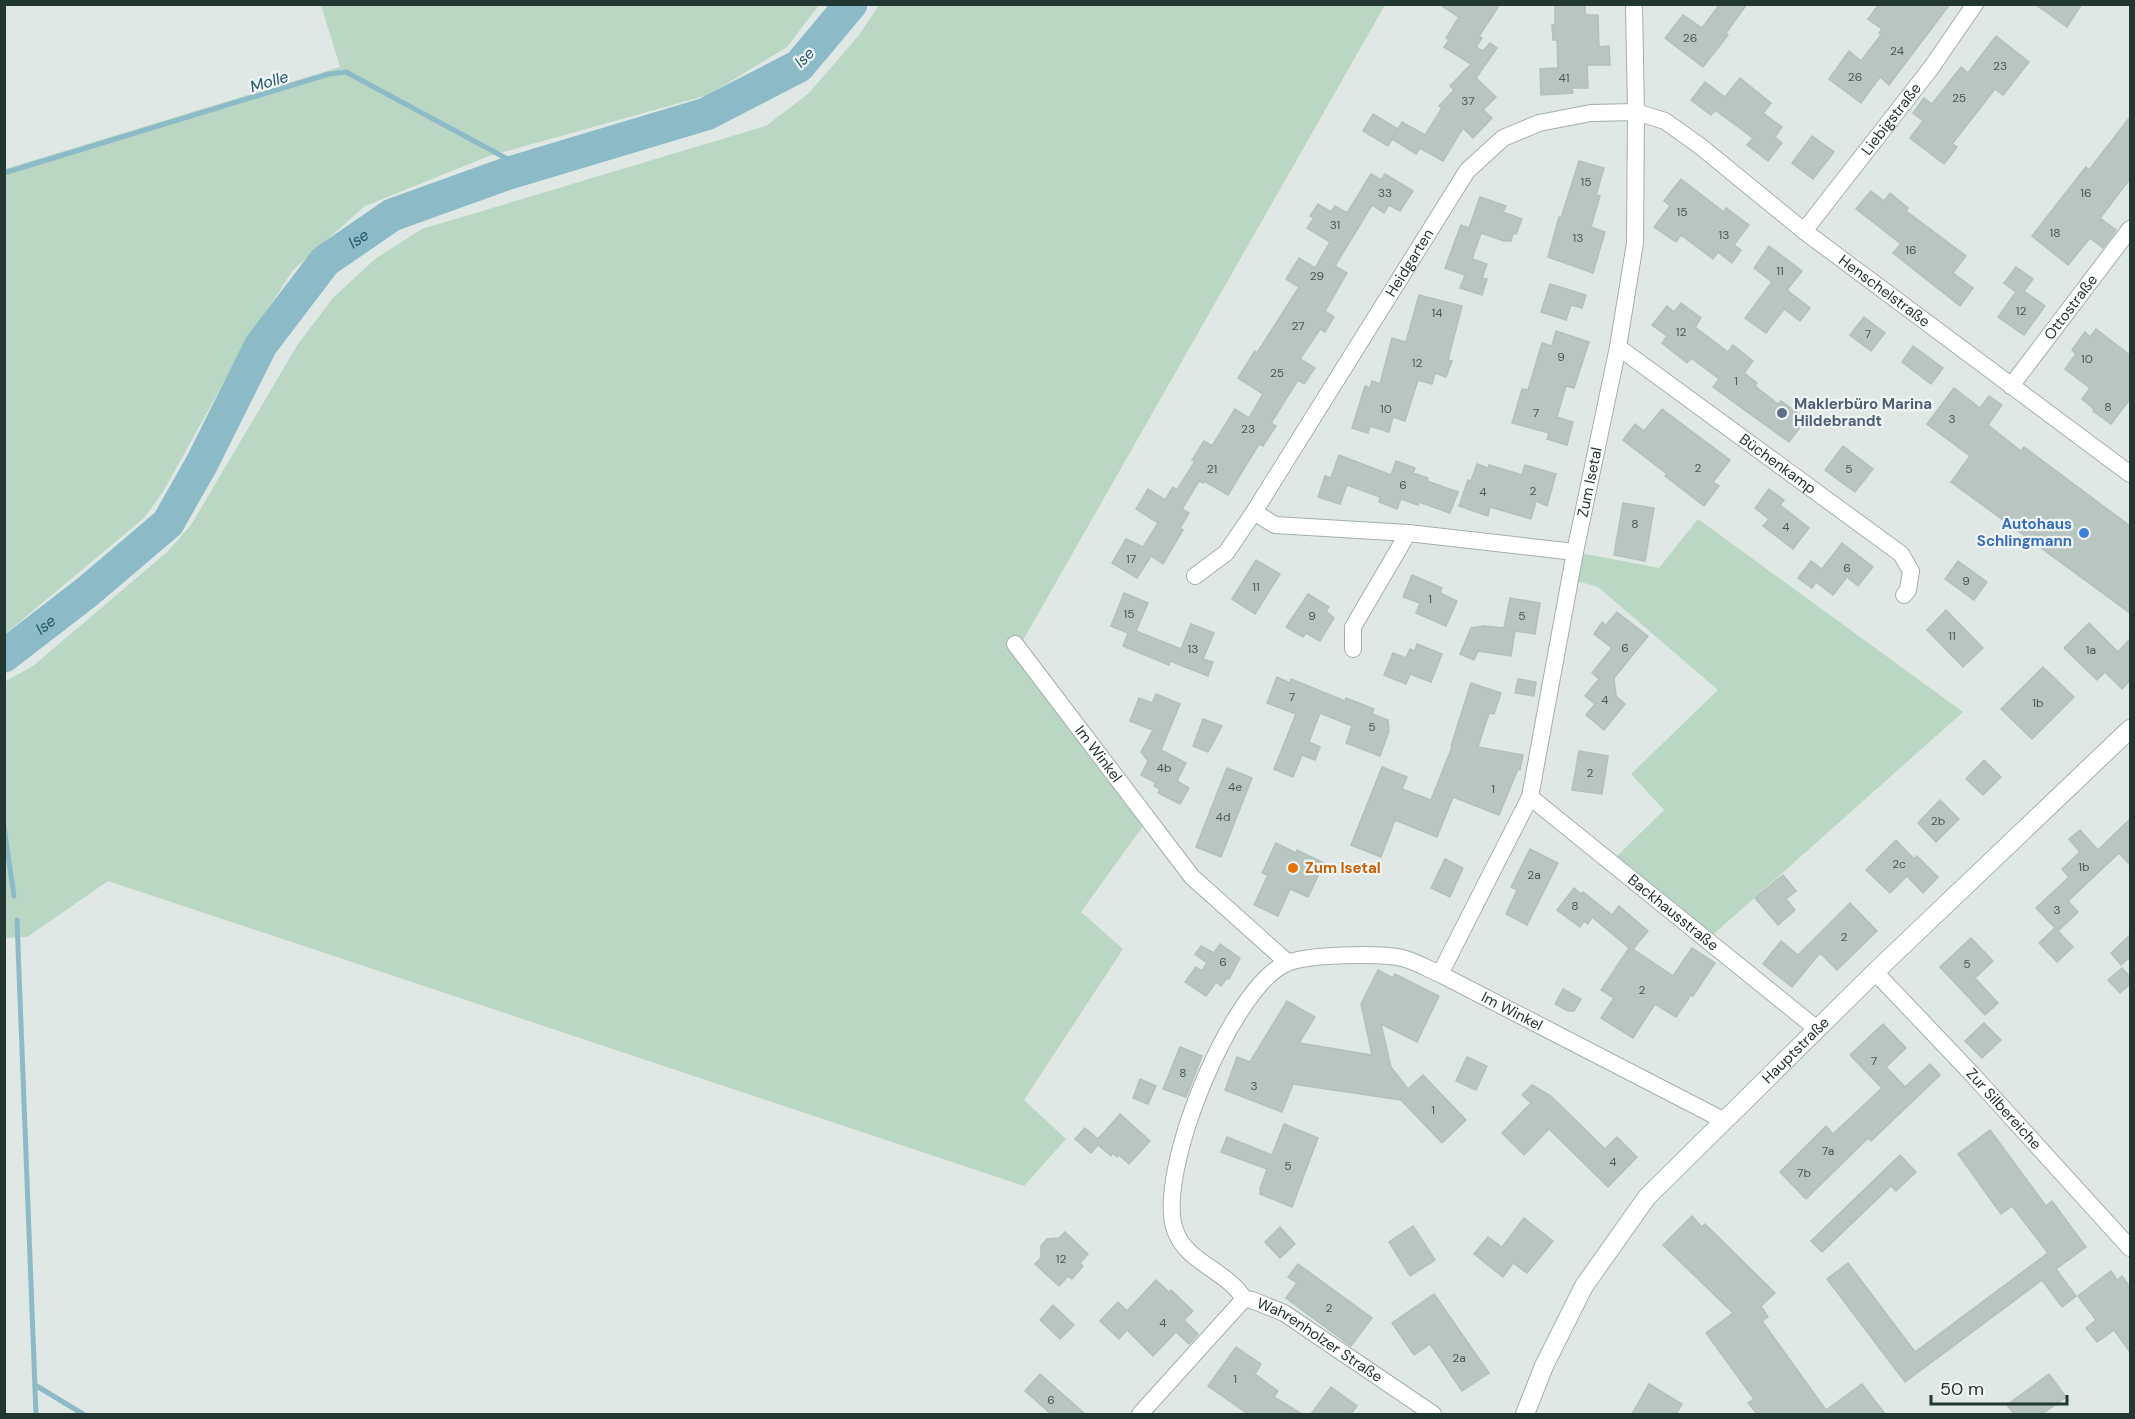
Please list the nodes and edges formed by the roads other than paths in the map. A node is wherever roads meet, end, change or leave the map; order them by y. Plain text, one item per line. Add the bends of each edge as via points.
1 (1634, 4) edge
2 (1975, 4) edge
3 (1636, 112) junction
4 (2130, 229) edge
5 (1804, 231) junction
6 (1618, 347) junction
7 (2011, 386) junction
8 (2130, 474) edge
9 (1254, 512) junction
10 (1408, 533) junction
11 (1575, 552) junction
12 (1195, 576) dead end
13 (1904, 595) dead end
14 (1016, 644) dead end
15 (1353, 649) dead end
16 (2129, 730) edge
17 (1530, 797) junction
18 (1287, 962) junction
19 (1875, 972) junction
20 (1440, 974) junction
21 (1817, 1029) junction
22 (1723, 1120) junction
23 (2130, 1248) edge
24 (1244, 1299) junction
25 (1140, 1414) edge
26 (1433, 1414) edge
27 (1525, 1414) edge

1 - 3 street, Zum Isetal
2 - 5 street, Liebigstraße via 1931,68
3 - 5 street, Henschelstraße via 1665,121
3 - 6 street, Zum Isetal via 1635,243
3 - 9 street, Heidgarten via 1592,112 1539,123 1503,138 1467,171
4 - 7 street, Ottostraße
5 - 7 street, Henschelstraße
6 - 11 street, Zum Isetal
6 - 13 street, Büchenkamp via 1901,554 1911,571
7 - 8 street, Henschelstraße
9 - 10 street via 1275,525
9 - 12 street, Heidgarten via 1226,553
10 - 11 street
10 - 15 street via 1353,627
11 - 17 street, Zum Isetal
14 - 18 street, Im Winkel via 1192,877
16 - 19 street, Hauptstraße
17 - 20 street, Zum Isetal
17 - 21 street, Backhausstraße
18 - 20 street, Im Winkel via 1328,956 1402,958
18 - 24 street via 1248,997 1227,1035 1191,1111 1174,1175 1171,1215 1181,1244 1229,1281
19 - 21 street, Hauptstraße
19 - 23 street, Zur Silbereiche
20 - 22 street, Im Winkel
21 - 22 street, Hauptstraße
22 - 27 street, Hauptstraße via 1647,1197 1584,1286
24 - 25 street, Wahrenholzer Straße
24 - 26 street, Wahrenholzer Straße via 1284,1313

